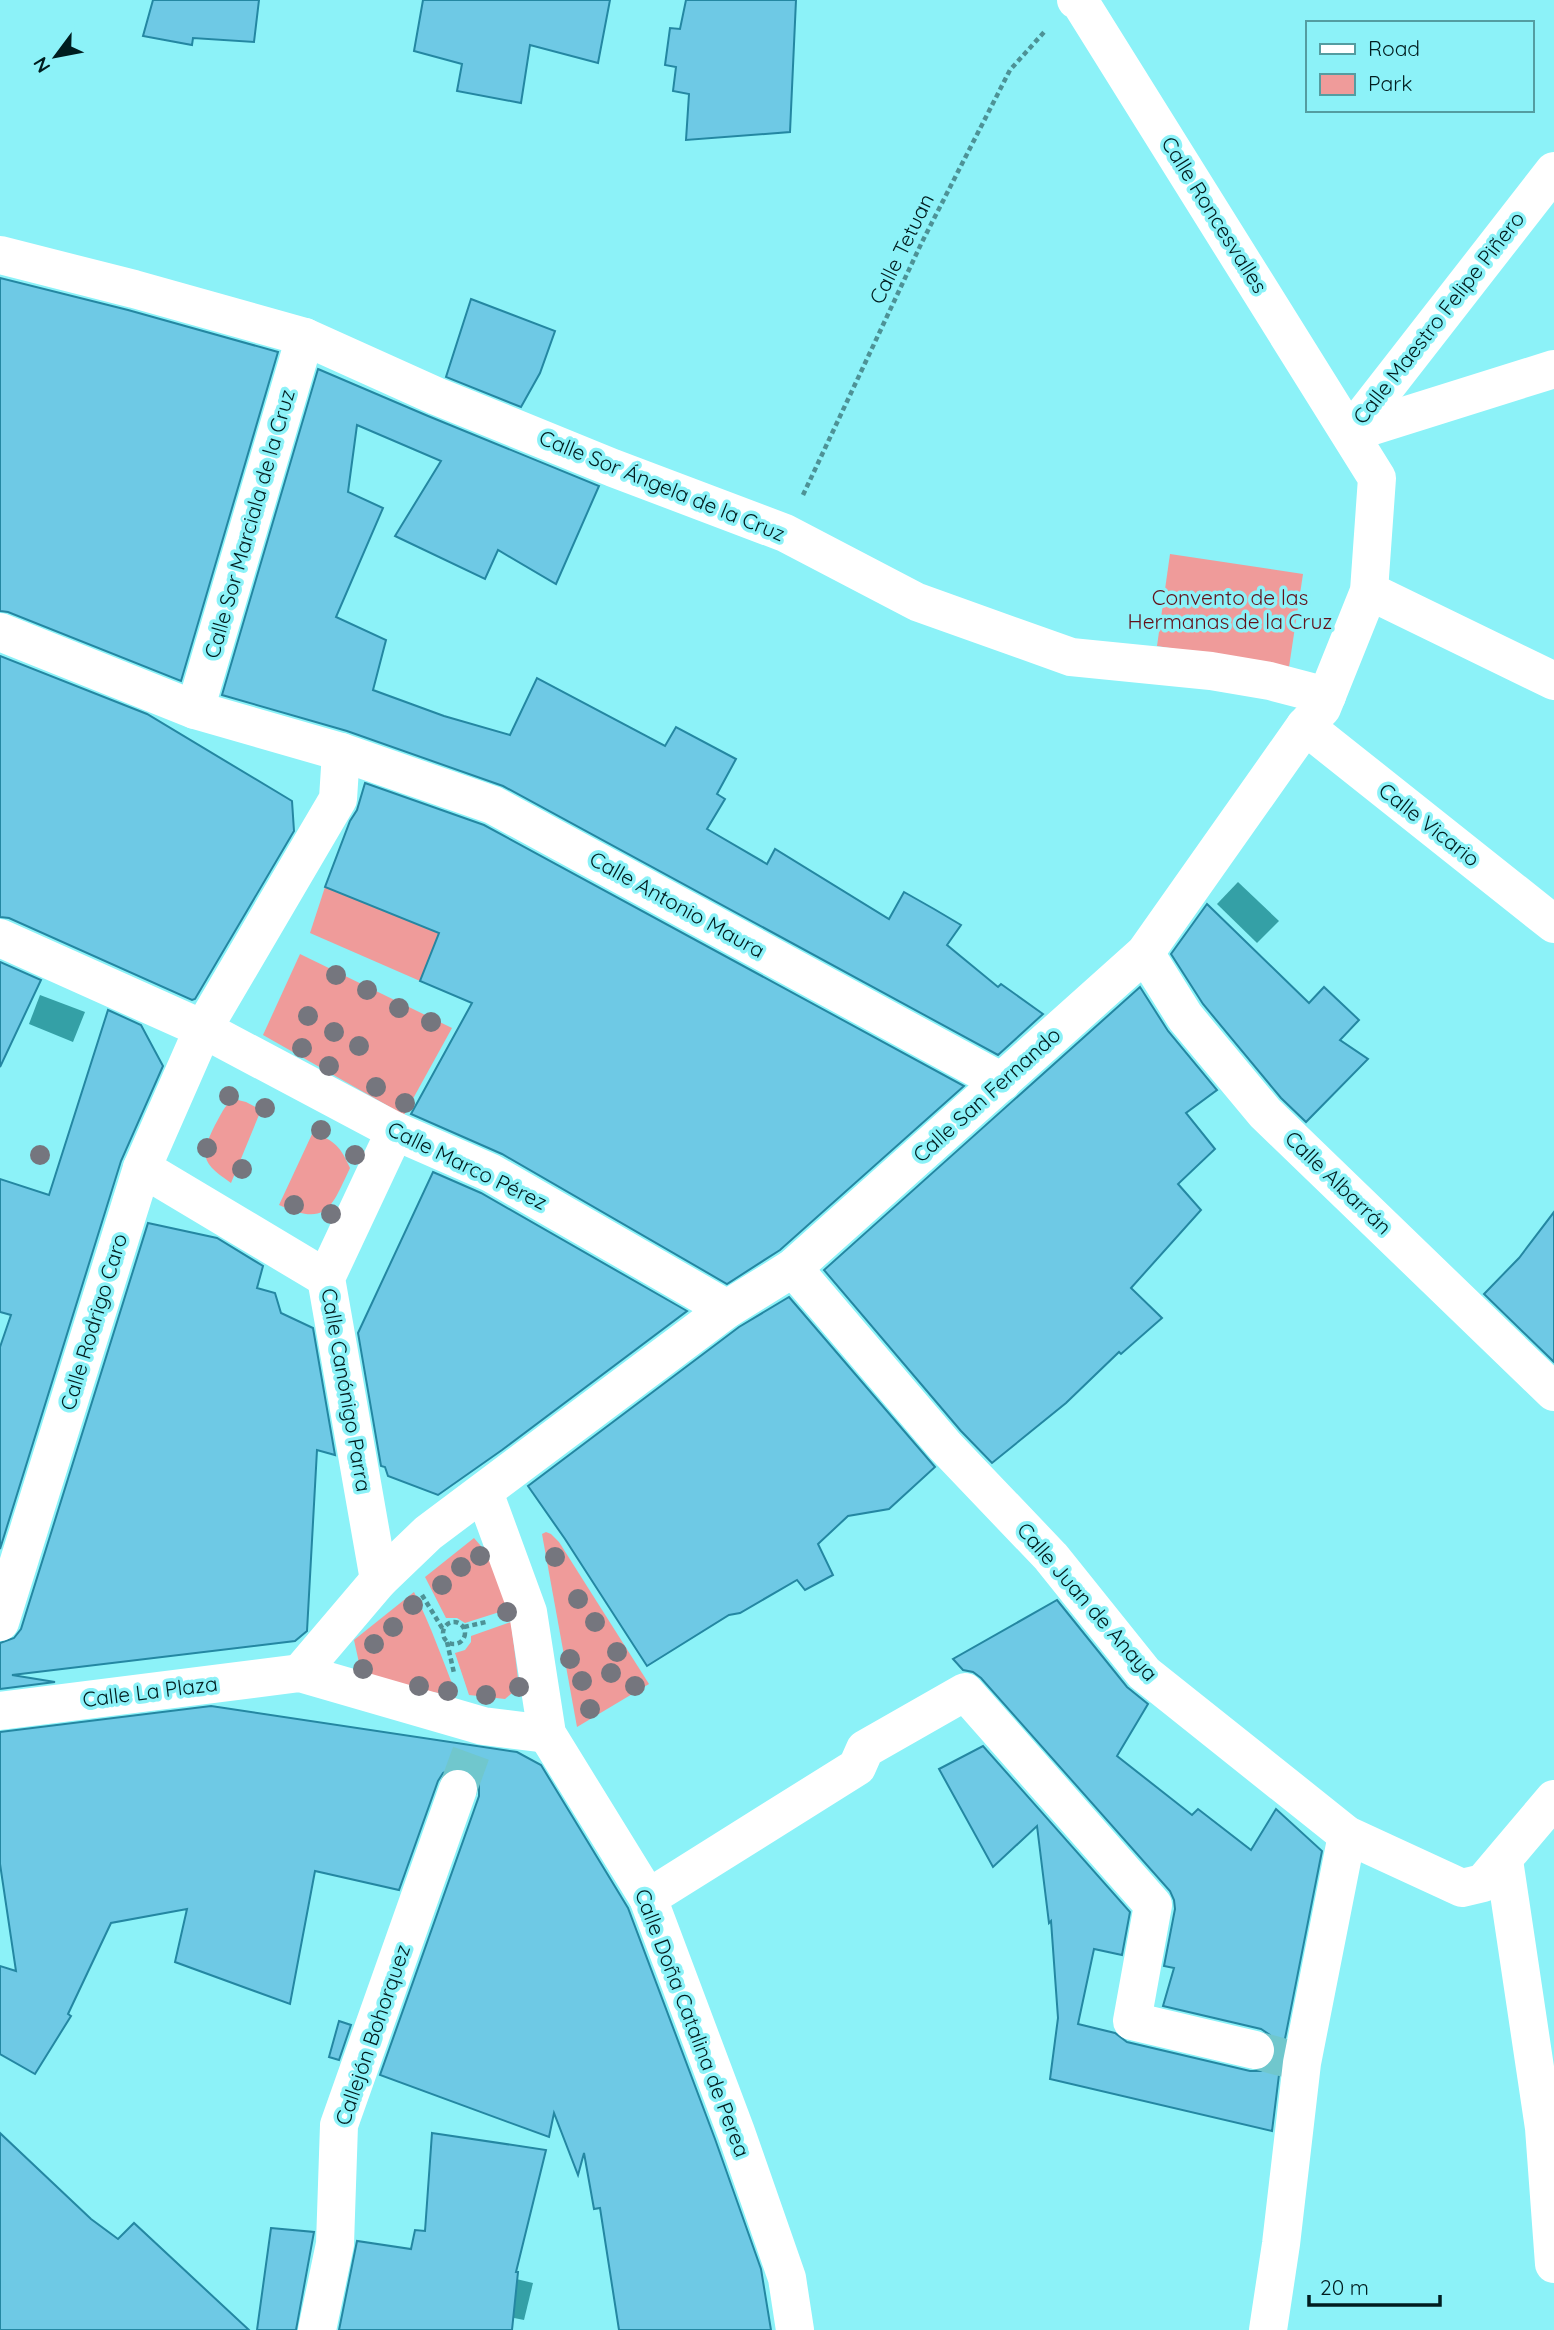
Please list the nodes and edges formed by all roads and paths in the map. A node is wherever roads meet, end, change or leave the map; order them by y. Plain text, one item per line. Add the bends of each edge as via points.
1 (1079, 1) edge
2 (1554, 171) edge
3 (0, 255) edge
4 (305, 337) junction
5 (1554, 369) edge
6 (1350, 433) junction
7 (785, 533) junction
8 (1369, 591) junction
9 (0, 632) edge
10 (1554, 681) edge
11 (1327, 696) junction
12 (195, 710) junction
13 (1305, 726) junction
14 (341, 752) junction
15 (1554, 924) edge
16 (0, 938) edge
17 (1145, 953) junction
18 (203, 1029) junction
19 (1002, 1082) junction
20 (395, 1131) junction
21 (142, 1168) junction
22 (793, 1268) junction
23 (326, 1278) junction
24 (727, 1309) junction
25 (1554, 1392) edge
26 (484, 1492) junction
27 (379, 1580) junction
28 (0, 1622) edge
29 (445, 1627) joint
30 (300, 1673) junction
31 (0, 1711) edge
32 (547, 1734) junction
33 (458, 1789) tunnel mouth
34 (1554, 1798) edge
35 (1347, 1835) junction
36 (1504, 1860) junction
37 (648, 1898) junction
38 (1282, 2058) junction
39 (1554, 2264) edge
40 (317, 2330) edge
41 (795, 2330) edge
42 (1268, 2330) edge

1 - 6 street, Calle Roncesvalles
1 - 7 path, Calle Tetuan via 1054,21 1010,70 922,242
2 - 6 street, Calle Maestro Felipe Piñero
3 - 4 street, Calle Sor Ángela de la Cruz
4 - 7 street, Calle Sor Ángela de la Cruz via 436,396
4 - 12 street, Calle Sor Marciala de la Cruz
5 - 6 street
6 - 8 street, Calle Roncesvalles via 1377,478
7 - 11 street, Calle Sor Ángela de la Cruz via 917,602 1071,657 1211,671
8 - 10 street
8 - 11 street, Calle San Fernando
9 - 12 street, Calle Antonio Maura
11 - 13 street, Calle San Fernando
12 - 14 street, Calle Antonio Maura
13 - 15 street, Calle Vicario
13 - 17 street, Calle San Fernando
14 - 18 street, Calle Rodrigo Caro via 338,799
14 - 19 street, Calle Antonio Maura via 493,805
16 - 18 street, Calle Marco Pérez
17 - 19 street, Calle San Fernando
17 - 25 street, Calle Albarrán via 1185,1017 1265,1113
18 - 20 street, Calle Marco Pérez
18 - 21 street, Calle Rodrigo Caro
19 - 22 street, Calle San Fernando
20 - 23 street, Calle Canónigo Parra
20 - 24 street, Calle Marco Pérez via 491,1173
21 - 23 street
21 - 28 street, Calle Rodrigo Caro
22 - 24 street, Calle San Fernando
22 - 35 street, Calle Juan de Anaya via 945,1446 1051,1557 1144,1673
23 - 27 street, Calle Canónigo Parra
24 - 26 street, Calle San Fernando
26 - 27 street, Calle San Fernando via 428,1532
26 - 32 street via 528,1612
27 - 30 street, Calle San Fernando
29 - 29 path via 447,1642 463,1640 466,1631 461,1625 453,1622
30 - 31 street, Calle La Plaza
30 - 32 street via 479,1735
32 - 37 street, Calle Doña Catalina de Perea
33 - 40 street, Callejón Bohorquez via 339,2125 335,2244
34 - 36 street, Calle Juan de Anaya
35 - 36 street, Calle Juan de Anaya via 1462,1888 1483,1883
35 - 38 street
36 - 39 street via 1544,2128
37 - 38 street via 857,1767 865,1749 965,1692 1153,1905 1132,2021
37 - 41 street, Calle Doña Catalina de Perea via 787,2278
38 - 42 street via 1281,2244

